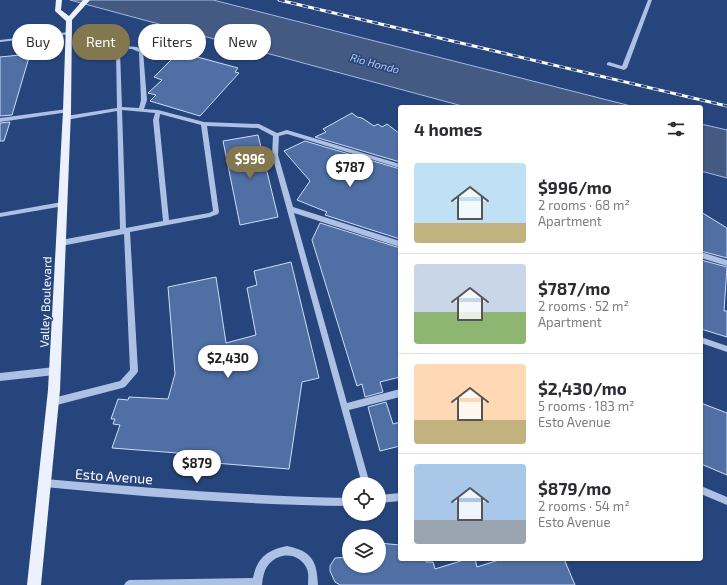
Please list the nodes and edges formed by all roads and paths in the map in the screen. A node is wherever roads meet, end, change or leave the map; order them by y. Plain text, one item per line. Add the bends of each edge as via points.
1 (59, 0) edge
2 (650, 0) edge
3 (84, 1) edge
4 (69, 20) junction
5 (69, 33) junction
6 (0, 41) edge
7 (609, 64) dead end
8 (119, 109) junction
9 (141, 110) junction
10 (158, 112) junction
11 (66, 114) junction
12 (0, 120) edge
13 (204, 124) junction
14 (276, 135) junction
15 (398, 165) edge
16 (62, 204) junction
17 (290, 209) junction
18 (0, 216) edge
19 (166, 224) junction
20 (125, 231) junction
21 (61, 243) junction
22 (398, 243) edge
23 (703, 256) edge
24 (727, 263) edge
25 (703, 341) edge
26 (727, 348) edge
27 (55, 371) junction
28 (0, 377) edge
29 (398, 394) edge
30 (53, 402) junction
31 (345, 407) junction
32 (364, 477) edge
33 (45, 483) junction
34 (703, 491) edge
35 (398, 497) edge
36 (386, 498) edge
37 (727, 501) edge
38 (342, 502) edge
39 (257, 584) edge
40 (34, 585) edge
41 (129, 585) edge
42 (313, 585) edge

1 - 4 main road via 58,10
2 - 7 street via 624,68
3 - 4 main road
4 - 5 main road, Valley Boulevard
5 - 6 street
5 - 11 main road, Valley Boulevard
8 - 9 street
8 - 9 street via 118,50 134,47 141,51 144,100
8 - 11 street
8 - 20 street
9 - 10 street
10 - 13 street
10 - 19 street via 156,120
11 - 12 street
11 - 16 main road, Valley Boulevard
13 - 14 street via 259,126
13 - 19 street via 216,212 210,216
14 - 15 street via 287,132
14 - 17 street via 275,155
16 - 18 street
16 - 21 main road, Valley Boulevard
17 - 22 street
17 - 31 street
19 - 20 street
20 - 21 street
20 - 30 street via 134,371 122,384
21 - 27 main road, Valley Boulevard
23 - 24 street
25 - 26 street
27 - 28 street
27 - 30 main road, Valley Boulevard
29 - 31 street
30 - 33 main road, Valley Boulevard
31 - 32 street
33 - 38 street, Esto Avenue via 294,501
33 - 40 main road, Valley Boulevard
34 - 37 street
35 - 36 street
39 - 41 street
39 - 42 street via 264,562 280,550 290,550 307,559 312,568

